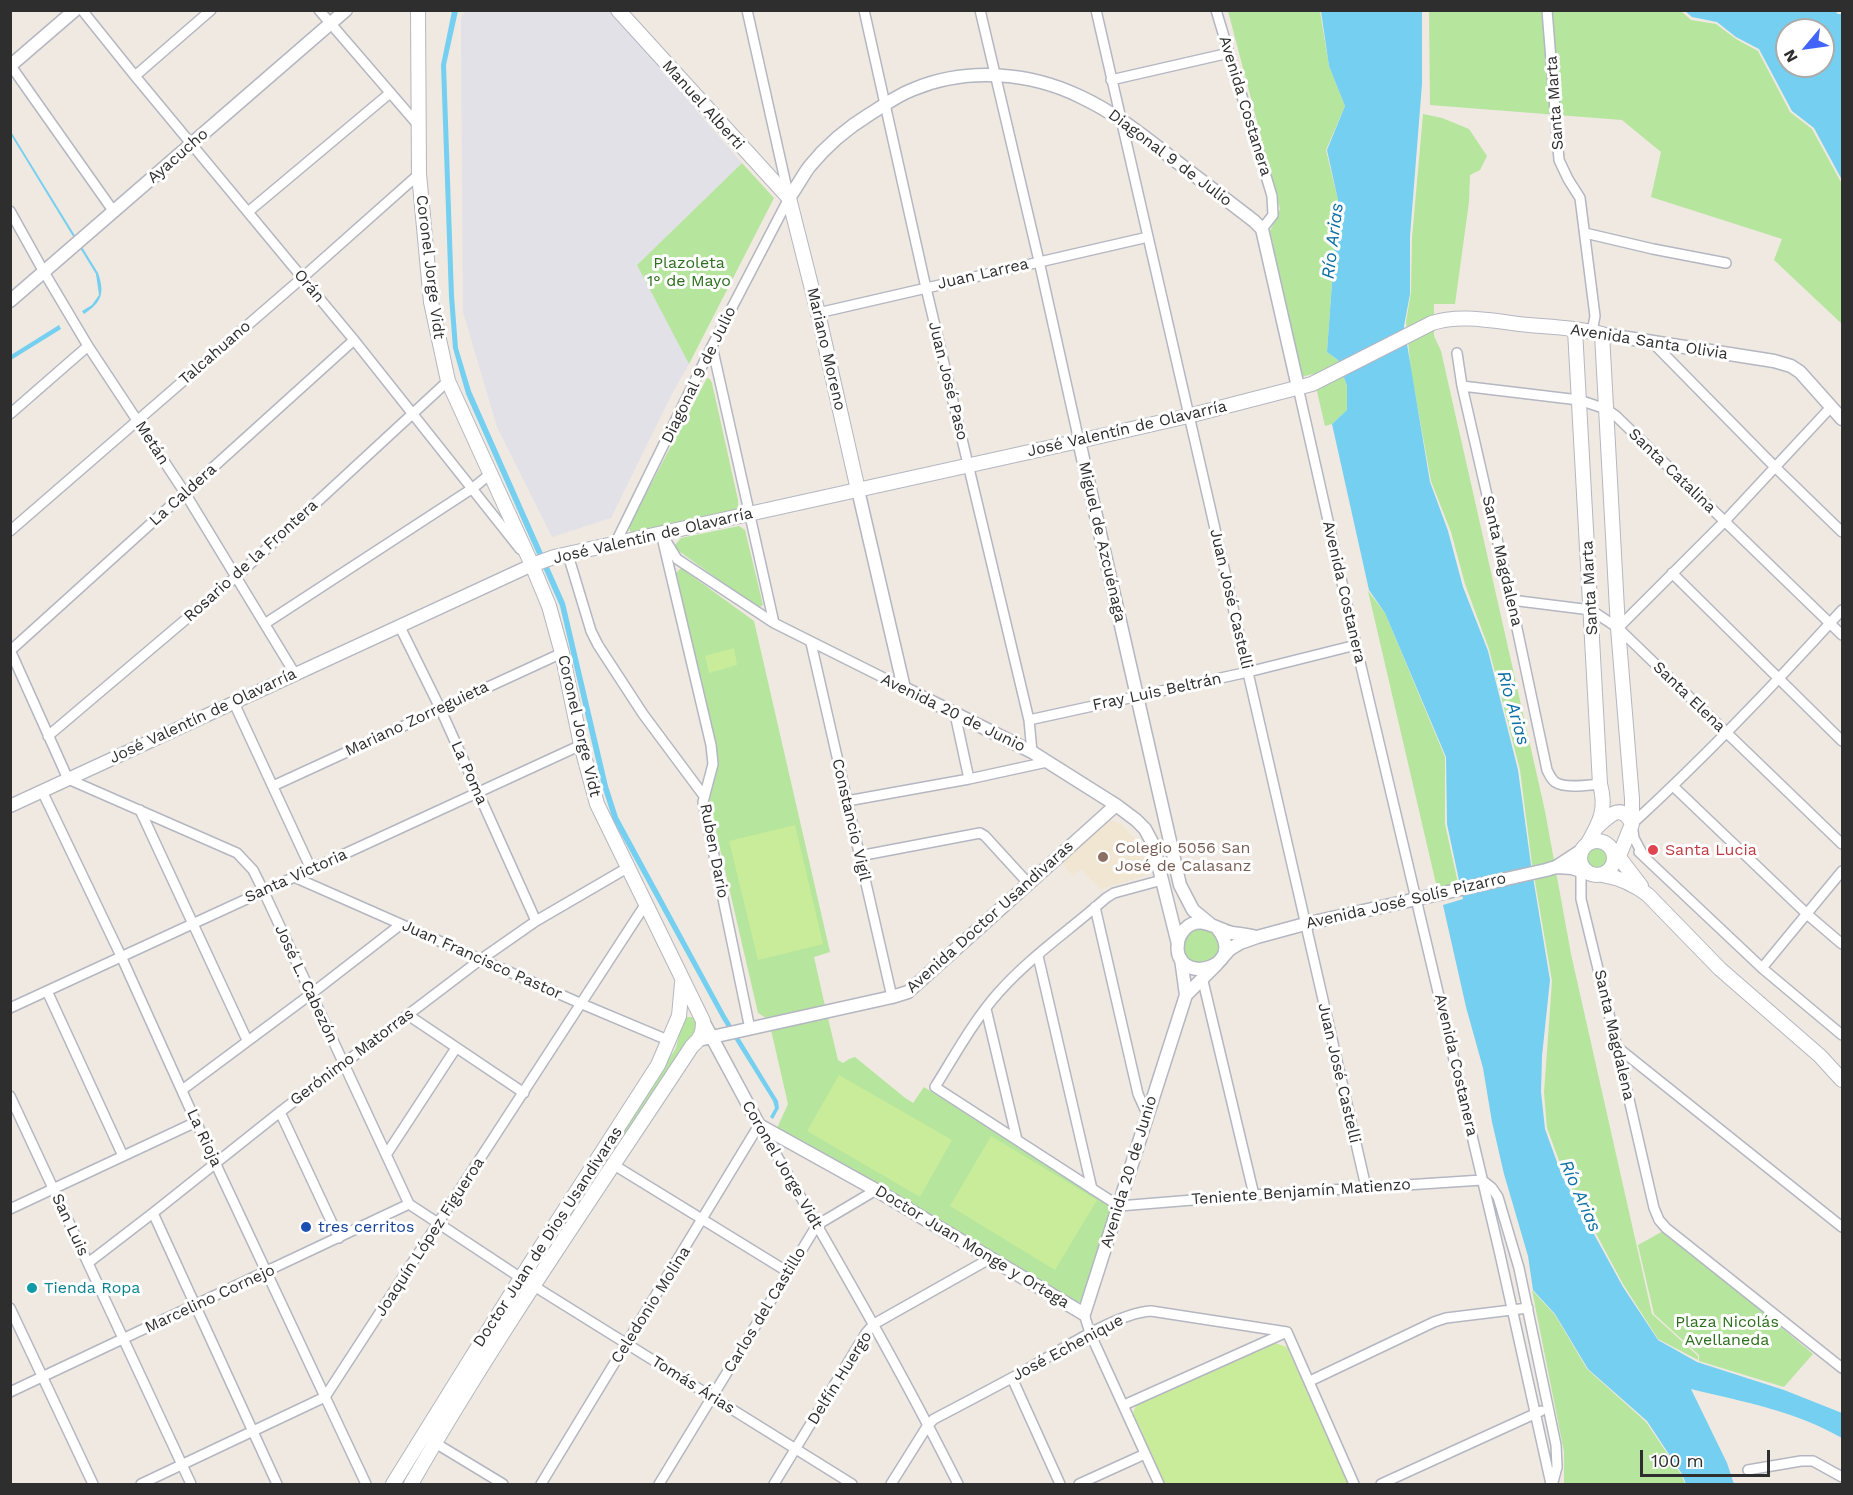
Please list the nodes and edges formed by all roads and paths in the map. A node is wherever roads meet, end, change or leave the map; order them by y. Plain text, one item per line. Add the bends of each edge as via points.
1 (75, 10) edge
2 (82, 10) edge
3 (210, 10) edge
4 (319, 10) edge
5 (346, 10) edge
6 (418, 10) edge
7 (618, 10) edge
8 (747, 10) edge
9 (864, 10) edge
10 (980, 10) edge
11 (1096, 10) edge
12 (1216, 10) edge
13 (1547, 10) edge
14 (330, 24) junction
15 (1229, 53) junction
16 (10, 66) edge
17 (994, 75) junction
18 (135, 76) junction
19 (1111, 80) junction
20 (390, 93) junction
21 (886, 104) junction
22 (1121, 118) junction
23 (419, 126) junction
24 (192, 144) junction
25 (418, 174) junction
26 (789, 198) junction
27 (10, 211) edge
28 (114, 212) junction
29 (248, 212) junction
30 (1262, 229) junction
31 (1586, 232) junction
32 (1148, 237) junction
33 (1039, 261) junction
34 (1726, 263) dead end
35 (44, 272) junction
36 (302, 278) junction
37 (926, 288) junction
38 (10, 301) edge
39 (818, 313) junction
40 (1432, 322) joint
41 (1575, 330) junction
42 (1597, 333) junction
43 (354, 340) junction
44 (1653, 343) junction
45 (88, 346) junction
46 (712, 346) junction
47 (1456, 353) dead end
48 (448, 381) junction
49 (1462, 386) junction
50 (1298, 387) junction
51 (1579, 400) junction
52 (1831, 407) junction
53 (1606, 409) junction
54 (412, 412) junction
55 (10, 414) edge
56 (1188, 416) junction
57 (1842, 419) edge
58 (137, 420) junction
59 (1079, 441) junction
60 (969, 465) junction
61 (1775, 466) junction
62 (490, 474) junction
63 (472, 488) junction
64 (858, 490) junction
65 (185, 493) junction
66 (750, 514) junction
67 (1724, 522) junction
68 (10, 531) edge
69 (1842, 532) edge
70 (662, 533) junction
71 (615, 544) junction
72 (568, 555) junction
73 (535, 564) junction
74 (1672, 573) junction
75 (237, 576) junction
76 (1511, 600) junction
77 (1591, 610) junction
78 (1842, 610) edge
79 (266, 623) junction
80 (774, 623) junction
81 (1831, 623) junction
82 (400, 627) junction
83 (1618, 628) junction
84 (1842, 635) edge
85 (811, 643) junction
86 (1356, 645) junction
87 (11, 650) edge
88 (562, 653) junction
89 (1248, 672) junction
90 (295, 674) junction
91 (1778, 679) junction
92 (904, 688) junction
93 (1137, 696) junction
94 (234, 703) junction
95 (440, 708) junction
96 (955, 714) junction
97 (1029, 720) junction
98 (1726, 733) junction
99 (48, 736) junction
100 (1842, 741) edge
101 (581, 745) junction
102 (1032, 752) junction
103 (1047, 762) junction
104 (68, 779) junction
105 (969, 779) junction
106 (273, 786) junction
107 (1673, 786) junction
108 (1602, 790) junction
109 (42, 791) junction
110 (477, 793) junction
111 (704, 796) junction
112 (1632, 799) junction
113 (847, 801) junction
114 (1116, 805) junction
115 (10, 806) edge
116 (140, 810) junction
117 (1632, 824) junction
118 (1598, 826) junction
119 (1842, 844) edge
120 (1617, 854) junction
121 (1643, 855) junction
122 (859, 856) junction
123 (1587, 862) junction
124 (627, 868) junction
125 (1551, 868) junction
126 (311, 869) junction
127 (1842, 871) edge
128 (294, 877) junction
129 (1162, 880) junction
130 (1028, 883) junction
131 (263, 890) junction
132 (1648, 895) junction
133 (1417, 899) junction
134 (645, 905) junction
135 (1095, 907) junction
136 (1808, 915) junction
137 (536, 921) junction
138 (194, 922) junction
139 (1305, 924) junction
140 (400, 925) junction
141 (1214, 926) junction
142 (1257, 937) junction
143 (1178, 944) junction
144 (1842, 944) edge
145 (1038, 956) junction
146 (121, 957) junction
147 (1181, 959) junction
148 (480, 960) junction
149 (1219, 962) junction
150 (1762, 968) junction
151 (1202, 977) junction
152 (682, 982) junction
153 (47, 991) junction
154 (311, 994) junction
155 (1186, 995) junction
156 (892, 997) junction
157 (582, 1004) junction
158 (10, 1008) edge
159 (986, 1009) junction
160 (408, 1015) junction
161 (679, 1018) junction
162 (702, 1019) junction
163 (739, 1031) junction
164 (1842, 1035) edge
165 (248, 1040) junction
166 (670, 1041) junction
167 (700, 1041) junction
168 (1617, 1047) junction
169 (456, 1048) junction
170 (1820, 1056) junction
171 (343, 1064) junction
172 (1842, 1066) edge
173 (1842, 1080) edge
174 (182, 1090) junction
175 (524, 1093) junction
176 (10, 1096) edge
177 (280, 1112) junction
178 (1147, 1114) junction
179 (196, 1122) junction
180 (759, 1125) junction
181 (1017, 1140) junction
182 (386, 1155) junction
183 (123, 1156) junction
184 (216, 1164) junction
185 (614, 1165) junction
186 (1482, 1180) junction
187 (1366, 1187) junction
188 (1092, 1189) junction
189 (54, 1190) junction
190 (876, 1190) junction
191 (1254, 1195) junction
192 (408, 1204) junction
193 (1119, 1206) junction
194 (10, 1209) edge
195 (153, 1213) junction
196 (703, 1220) junction
197 (438, 1224) junction
198 (817, 1225) junction
199 (1842, 1227) edge
200 (339, 1238) junction
201 (990, 1258) junction
202 (88, 1263) junction
203 (266, 1272) junction
204 (788, 1272) junction
205 (521, 1278) junction
206 (533, 1286) junction
207 (196, 1305) junction
208 (10, 1308) edge
209 (1528, 1308) junction
210 (1511, 1309) junction
211 (1084, 1314) junction
212 (874, 1324) junction
213 (1287, 1332) junction
214 (1090, 1333) junction
215 (123, 1340) junction
216 (627, 1344) junction
217 (1842, 1368) edge
218 (42, 1376) junction
219 (1012, 1378) junction
220 (1310, 1381) junction
221 (10, 1392) edge
222 (325, 1397) junction
223 (713, 1397) junction
224 (1124, 1405) junction
225 (1549, 1409) junction
226 (1536, 1413) junction
227 (928, 1425) junction
228 (253, 1432) junction
229 (422, 1435) junction
230 (435, 1443) junction
231 (796, 1450) junction
232 (1145, 1454) junction
233 (182, 1465) junction
234 (1748, 1470) dead end
235 (1842, 1477) edge
236 (93, 1485) edge
237 (141, 1485) edge
238 (190, 1485) edge
239 (278, 1485) edge
240 (366, 1485) edge
241 (393, 1485) edge
242 (411, 1485) edge
243 (503, 1485) edge
244 (541, 1485) edge
245 (658, 1485) edge
246 (774, 1485) edge
247 (852, 1485) edge
248 (891, 1485) edge
249 (958, 1485) edge
250 (1060, 1485) edge
251 (1079, 1485) edge
252 (1159, 1485) edge
253 (1354, 1485) edge
254 (1381, 1485) edge
255 (1552, 1485) edge

1 - 16 street
2 - 18 street, Orán
3 - 18 street
4 - 14 street
5 - 14 street, Ayacucho
6 - 23 main road, Coronel Jorge Vidt
7 - 26 main road, Manuel Alberti
8 - 26 street, Mariano Moreno
9 - 21 street, Juan José Paso
10 - 17 street, Miguel de Azcuénaga
11 - 19 street, Juan José Castelli
12 - 15 street, Avenida Costanera
13 - 31 street, Santa Marta via 1559,160 1580,198
14 - 20 street
14 - 24 street, Ayacucho
15 - 19 street
15 - 30 street, Avenida Costanera via 1272,196 1273,215
16 - 28 street
17 - 21 street, Diagonal 9 de Julio via 947,79 912,90
17 - 22 street, Diagonal 9 de Julio via 1060,87
17 - 33 street, Miguel de Azcuénaga
18 - 24 street, Orán
19 - 22 street, Juan José Castelli
20 - 23 street
20 - 29 street
21 - 26 street, Diagonal 9 de Julio via 829,145
21 - 37 street, Juan José Paso
22 - 30 street, Diagonal 9 de Julio
22 - 32 street, Juan José Castelli
23 - 25 main road, Coronel Jorge Vidt
24 - 28 street, Ayacucho
24 - 29 street, Orán
25 - 36 street, Talcahuano
25 - 48 main road, Coronel Jorge Vidt via 431,302
26 - 39 main road, Mariano Moreno
26 - 46 street, Diagonal 9 de Julio
27 - 35 street, Metán
28 - 35 street, Ayacucho
29 - 36 street, Orán
30 - 50 street, Avenida Costanera
31 - 34 street
31 - 42 street, Santa Marta
32 - 33 street, Juan Larrea
32 - 56 street, Juan José Castelli
33 - 37 street, Juan Larrea
33 - 59 street, Miguel de Azcuénaga
35 - 38 street, Ayacucho
35 - 45 street, Metán
36 - 43 street, Orán
36 - 58 street, Talcahuano
37 - 39 street, Juan Larrea
37 - 60 street, Juan José Paso
39 - 64 main road, Mariano Moreno
40 - 41 main road, Avenida Santa Olivia via 1471,319
40 - 50 main road, José Valentín de Olavarría via 1317,382
41 - 42 main road, Avenida Santa Olivia
41 - 51 main road, Santa Marta
42 - 44 street, Avenida Santa Olivia
42 - 53 main road, Santa Marta
43 - 54 street, Orán
43 - 65 street, La Caldera
44 - 52 street, Avenida Santa Olivia via 1791,366 1808,379
44 - 61 street
45 - 55 street
45 - 58 street, Metán
46 - 66 street
46 - 71 street, Diagonal 9 de Julio
47 - 49 street, Santa Magdalena
48 - 54 street, Rosario de la Frontera
48 - 62 main road, Coronel Jorge Vidt
49 - 51 street, Santa Catalina
49 - 76 street, Santa Magdalena
50 - 56 main road, José Valentín de Olavarría
50 - 86 street, Avenida Costanera
51 - 53 street, Santa Catalina
51 - 77 main road, Santa Marta
52 - 57 street, Avenida Santa Olivia
52 - 61 street
53 - 67 street, Santa Catalina
53 - 83 main road, Santa Marta
54 - 63 street, Orán
54 - 75 street, Rosario de la Frontera
56 - 59 main road, José Valentín de Olavarría
56 - 89 street, Juan José Castelli
58 - 65 street, Metán
58 - 68 street, Talcahuano
59 - 60 main road, José Valentín de Olavarría
59 - 93 street, Miguel de Azcuénaga
60 - 64 main road, José Valentín de Olavarría
60 - 97 street, Juan José Paso
61 - 67 street
61 - 69 street
62 - 63 street
62 - 73 main road, Coronel Jorge Vidt
63 - 73 street, Orán
63 - 79 street
64 - 66 main road, José Valentín de Olavarría
64 - 92 street, Mariano Moreno
65 - 75 street, Metán
65 - 87 street, La Caldera
66 - 70 main road, José Valentín de Olavarría
66 - 80 street
67 - 74 street
67 - 81 street, Santa Catalina
70 - 71 main road, José Valentín de Olavarría
70 - 80 street, Avenida 20 de Junio via 677,559
70 - 111 street, Ruben Dario via 711,746 713,764
71 - 72 main road, José Valentín de Olavarría
72 - 73 main road, José Valentín de Olavarría
72 - 111 street via 598,645
73 - 82 street, José Valentín de Olavarría
73 - 88 main road, Coronel Jorge Vidt
74 - 83 street
74 - 91 street
75 - 79 street, Metán
75 - 99 street, Rosario de la Frontera
76 - 77 street, Santa Elena
76 - 108 street, Santa Magdalena via 1547,770 1556,783
77 - 83 street, Santa Elena
77 - 108 main road, Santa Marta
78 - 81 street
79 - 90 street, Metán
80 - 85 street, Avenida 20 de Junio
81 - 84 street, Santa Catalina
81 - 91 street
82 - 90 street, José Valentín de Olavarría
82 - 95 street, La Poma
83 - 98 street, Santa Elena
83 - 112 main road, Santa Marta
85 - 92 street, Avenida 20 de Junio
85 - 113 street, Constancio Vigil
86 - 89 street, Fray Luis Beltrán
86 - 133 street, Avenida Costanera
87 - 99 street
88 - 95 street, Mariano Zorreguieta
88 - 101 main road, Coronel Jorge Vidt
89 - 93 street, Fray Luis Beltrán
89 - 139 street, Juan José Castelli
90 - 94 street, José Valentín de Olavarría
91 - 98 street
91 - 100 street
92 - 96 street, Avenida 20 de Junio
93 - 97 street, Fray Luis Beltrán
93 - 141 street, Miguel de Azcuénaga via 1180,885 1193,910
94 - 104 street, José Valentín de Olavarría
94 - 106 street
95 - 106 street, Mariano Zorreguieta
95 - 110 street, La Poma
96 - 102 street, Avenida 20 de Junio
96 - 105 street
97 - 102 street, Juan José Paso
98 - 107 street
98 - 119 street, Santa Elena
99 - 104 street
101 - 110 street, Santa Victoria
101 - 124 main road, Coronel Jorge Vidt via 597,804
102 - 103 street, Avenida 20 de Junio
103 - 105 street
103 - 114 street, Avenida 20 de Junio
104 - 109 street, José Valentín de Olavarría
104 - 116 street
105 - 113 street
106 - 126 street
107 - 117 street
107 - 136 street
108 - 112 main road via 1617,805
108 - 118 main road, Santa Marta via 1604,808
109 - 115 street, José Valentín de Olavarría
109 - 146 street, La Rioja
110 - 126 street, Santa Victoria
110 - 137 street, La Poma
111 - 163 street, Ruben Dario
112 - 117 main road, Santa Marta
113 - 122 street, Constancio Vigil
114 - 129 street, Avenida 20 de Junio via 1150,837
114 - 130 street, Avenida Doctor Usandivaras
116 - 131 street, José L. Cabezón via 237,854
116 - 138 street
117 - 118 main road via 1622,812 1608,816
117 - 120 main road
117 - 121 street
118 - 123 main road, Santa Marta
120 - 121 street via 1631,846
120 - 123 main road via 1610,870
120 - 123 main road via 1609,844 1595,841
120 - 132 main road, Avenida José Solís Pizarro
121 - 150 street
122 - 130 street via 980,833
122 - 156 street, Constancio Vigil
123 - 125 street, Avenida José Solís Pizarro
123 - 125 street, Avenida José Solís Pizarro via 1572,868
123 - 132 main road, Avenida José Solís Pizarro
123 - 168 street, Santa Magdalena via 1581,899
124 - 134 main road, Coronel Jorge Vidt
124 - 137 street, Gerónimo Matorras
125 - 133 street, Avenida José Solís Pizarro
126 - 128 street, Santa Victoria
127 - 136 street
128 - 131 street, Santa Victoria
128 - 140 street, Juan Francisco Pastor
129 - 135 street via 1114,893
129 - 143 street, Avenida 20 de Junio
130 - 156 street, Avenida Doctor Usandivaras via 909,992
131 - 138 street, Santa Victoria
131 - 154 street, José L. Cabezón
132 - 170 main road, Avenida José Solís Pizarro via 1720,969
133 - 139 street, Avenida José Solís Pizarro
133 - 186 street, Avenida Costanera
134 - 152 main road, Coronel Jorge Vidt
134 - 157 street, Joaquín López Figueroa
135 - 145 street
135 - 178 street via 1138,1094
136 - 144 street
136 - 150 street
137 - 148 street, Gerónimo Matorras
138 - 146 street, Santa Victoria
138 - 165 street
139 - 142 street, Avenida José Solís Pizarro
139 - 187 street, Juan José Castelli
140 - 148 street, Juan Francisco Pastor
140 - 154 street
141 - 142 street, Avenida José Solís Pizarro
141 - 143 street via 1189,926 1183,930
141 - 149 street via 1224,940
142 - 149 street, Avenida José Solís Pizarro via 1230,949
143 - 147 street
145 - 159 street
145 - 188 street
146 - 153 street, Santa Victoria
146 - 174 street, La Rioja
147 - 149 street via 1202,970
147 - 155 street, Avenida 20 de Junio
148 - 157 street, Juan Francisco Pastor
148 - 160 street, Gerónimo Matorras
149 - 151 street, Avenida 20 de Junio
150 - 164 street
151 - 155 street, Avenida 20 de Junio
151 - 191 street
152 - 161 main road, Doctor Juan de Dios Usandivaras
152 - 162 main road, Coronel Jorge Vidt
153 - 158 street, Santa Victoria
153 - 183 street
154 - 165 street
154 - 171 street, José L. Cabezón
155 - 178 street, Avenida 20 de Junio
156 - 163 street, Avenida Doctor Usandivaras
157 - 166 street, Juan Francisco Pastor
157 - 175 street, Joaquín López Figueroa
159 - 181 street
159 - 181 street via 935,1087
160 - 169 street
160 - 171 street, Gerónimo Matorras
161 - 162 main road via 691,1013
161 - 166 main road, Doctor Juan de Dios Usandivaras
162 - 167 main road, Doctor Juan de Dios Usandivaras
163 - 167 street, Avenida Doctor Usandivaras
165 - 174 street
166 - 167 main road
166 - 205 main road, Doctor Juan de Dios Usandivaras
167 - 180 street, Coronel Jorge Vidt
167 - 185 main road, Doctor Juan de Dios Usandivaras
168 - 199 street
168 - 217 street, Santa Magdalena via 1659,1220
169 - 175 street
169 - 182 street
170 - 172 main road, Avenida José Solís Pizarro
170 - 173 main road, Avenida José Solís Pizarro
171 - 177 street, Gerónimo Matorras
171 - 182 street, José L. Cabezón
174 - 179 street, La Rioja
175 - 197 street, Joaquín López Figueroa
176 - 189 street, San Luis
177 - 184 street, Gerónimo Matorras
177 - 200 street
178 - 193 street, Avenida 20 de Junio
179 - 183 street
179 - 184 street, La Rioja
180 - 190 street, Doctor Juan Monge y Ortega
180 - 196 street, Celedonio Molina
180 - 198 street, Coronel Jorge Vidt
181 - 188 street
182 - 192 street, José L. Cabezón
183 - 189 street
184 - 195 street, Gerónimo Matorras
184 - 203 street, La Rioja
185 - 196 street
185 - 206 main road, Doctor Juan de Dios Usandivaras
186 - 187 street, Teniente Benjamín Matienzo
186 - 209 street, Avenida Costanera via 1498,1197 1507,1222
186 - 210 street, Avenida Costanera
187 - 191 street, Teniente Benjamín Matienzo
188 - 193 street
189 - 194 street
189 - 202 street, San Luis
190 - 198 street, Carlos del Castillo
190 - 201 street, Doctor Juan Monge y Ortega
191 - 193 street, Teniente Benjamín Matienzo
192 - 197 street
192 - 200 street, Marcelino Cornejo
193 - 211 street, Avenida 20 de Junio
195 - 202 street, Gerónimo Matorras
195 - 207 street
196 - 204 street
196 - 216 street, Celedonio Molina
197 - 205 street
197 - 222 street, Joaquín López Figueroa
198 - 204 street, Carlos del Castillo
198 - 212 street, Coronel Jorge Vidt
200 - 203 street, Marcelino Cornejo
201 - 211 street, Doctor Juan Monge y Ortega
201 - 212 street, Delfín Huergo
202 - 215 street, San Luis
203 - 207 street, Marcelino Cornejo
203 - 222 street, La Rioja
204 - 223 street, Carlos del Castillo
205 - 206 street, Tomás Árias
205 - 229 main road, Doctor Juan de Dios Usandivaras
206 - 216 street, Tomás Árias
206 - 230 main road, Doctor Juan de Dios Usandivaras
207 - 215 street, Marcelino Cornejo
207 - 228 street
208 - 218 street
209 - 210 street
209 - 225 street, Avenida Costanera
210 - 220 street via 1434,1322
210 - 226 street, Avenida Costanera
211 - 214 street, Doctor Juan Monge y Ortega
212 - 227 street, Coronel Jorge Vidt
212 - 231 street, Delfín Huergo
213 - 214 street, José Echenique via 1151,1311 1133,1313
213 - 220 street
213 - 224 street
214 - 219 street, José Echenique
214 - 224 street, Doctor Juan Monge y Ortega
215 - 218 street, Marcelino Cornejo
215 - 233 street, San Luis
216 - 223 street, Tomás Árias
216 - 244 street, Celedonio Molina
218 - 221 street, Marcelino Cornejo
218 - 236 street
219 - 227 street, José Echenique
219 - 250 street
220 - 253 street
222 - 228 street
222 - 240 street, La Rioja
223 - 231 street, Tomás Árias
223 - 245 street, Carlos del Castillo
224 - 232 street, Doctor Juan Monge y Ortega
225 - 226 street
225 - 255 street, Avenida Costanera via 1557,1456
226 - 254 street
226 - 255 street, Avenida Costanera
227 - 248 street, José Echenique
227 - 249 street, Coronel Jorge Vidt
228 - 233 street
228 - 239 street
229 - 230 street
229 - 241 main road, Doctor Juan de Dios Usandivaras
230 - 242 main road, Doctor Juan de Dios Usandivaras
230 - 243 street
231 - 246 street, Delfín Huergo
231 - 247 street, Tomás Árias
232 - 251 street
232 - 252 street, Doctor Juan Monge y Ortega
233 - 237 street
233 - 238 street, San Luis
234 - 235 street via 1813,1461

